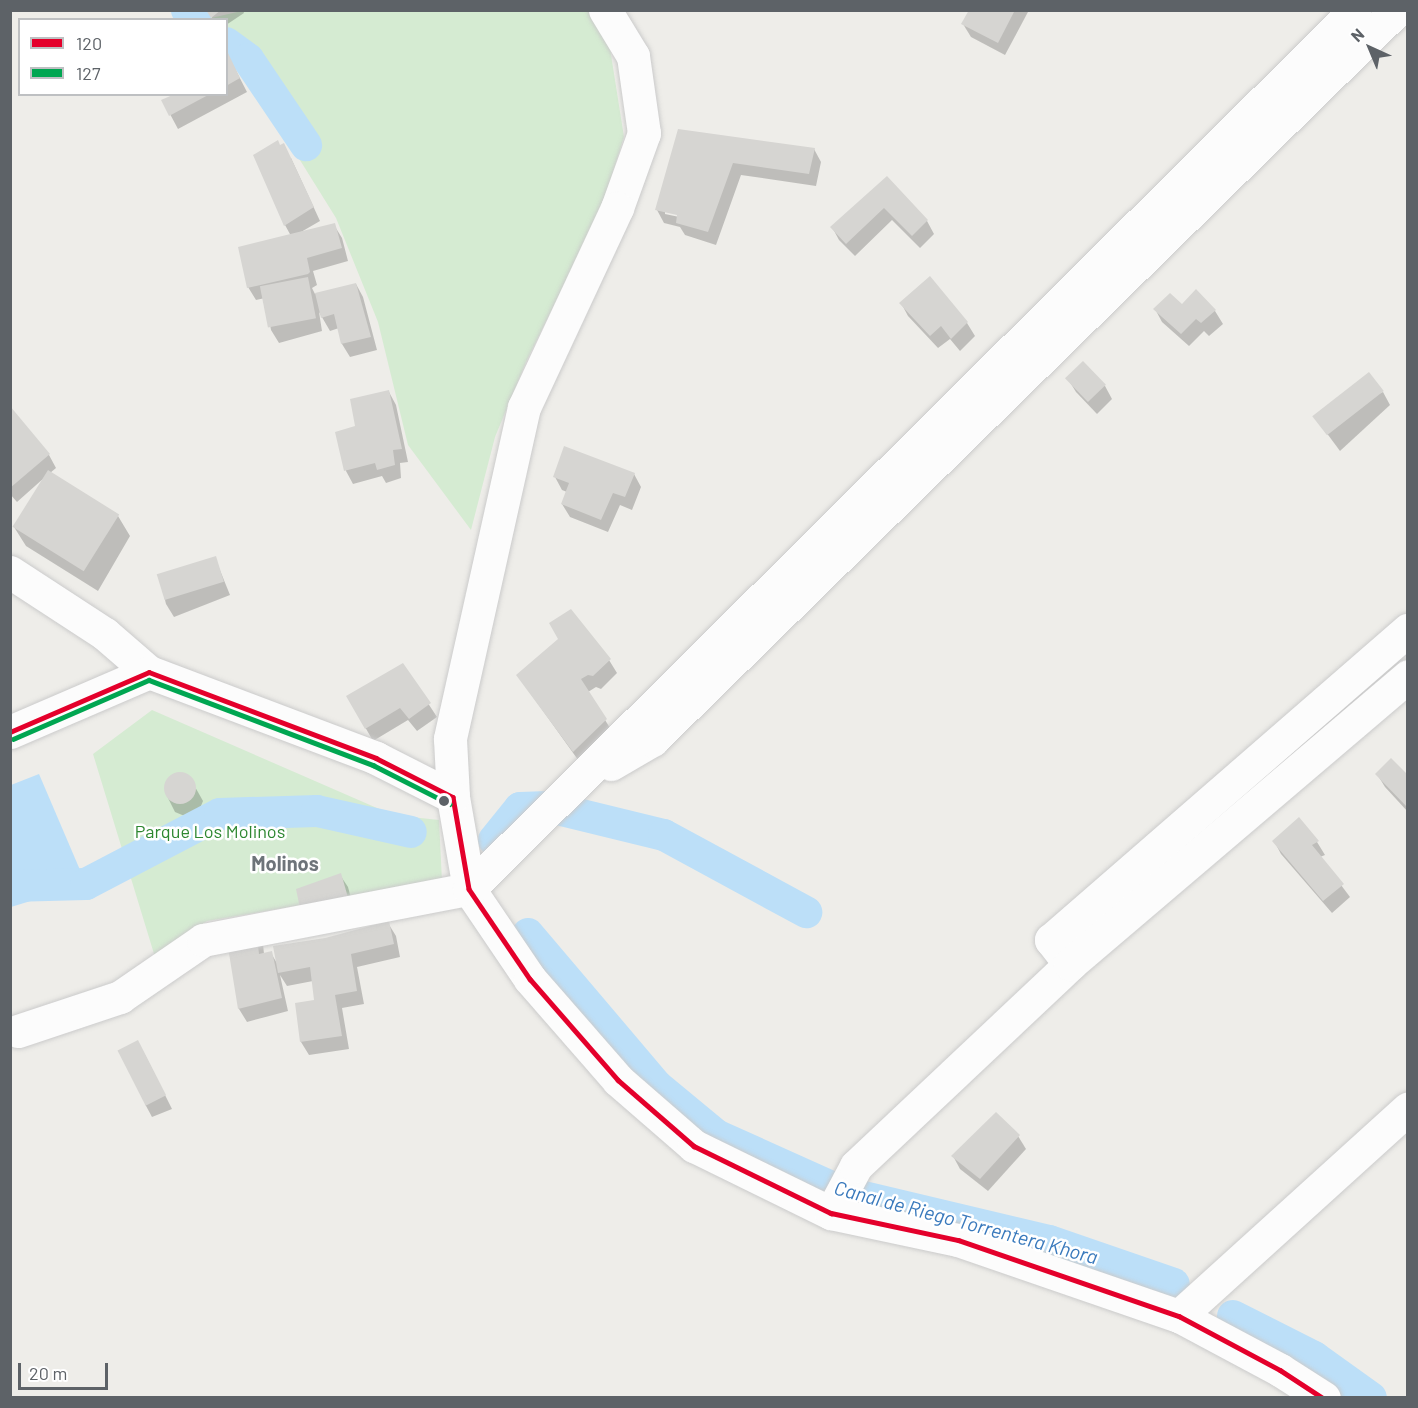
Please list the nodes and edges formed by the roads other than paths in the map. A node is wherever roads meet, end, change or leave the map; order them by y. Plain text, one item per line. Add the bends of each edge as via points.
1 (605, 10) edge
2 (1355, 10) edge
3 (1397, 10) edge
4 (10, 572) edge
5 (1407, 630) edge
6 (149, 672) junction
7 (1407, 676) edge
8 (10, 732) edge
9 (563, 793) junction
10 (453, 797) junction
11 (469, 889) junction
12 (1070, 964) junction
13 (18, 1031) dead end
14 (1407, 1108) edge
15 (831, 1213) junction
16 (1179, 1316) junction
17 (1324, 1398) edge

1 - 10 street via 633,56 644,133 617,208 524,407 450,739
2 - 9 street
3 - 9 street via 652,740
4 - 6 street via 105,634
5 - 12 street via 1051,940
6 - 8 street
6 - 10 street via 376,758
7 - 12 street
9 - 11 street
10 - 11 street
11 - 13 street via 203,940 120,997
11 - 15 street via 530,979 618,1080 694,1146
12 - 15 street via 856,1166
14 - 16 street
15 - 16 street via 958,1240
16 - 17 street

